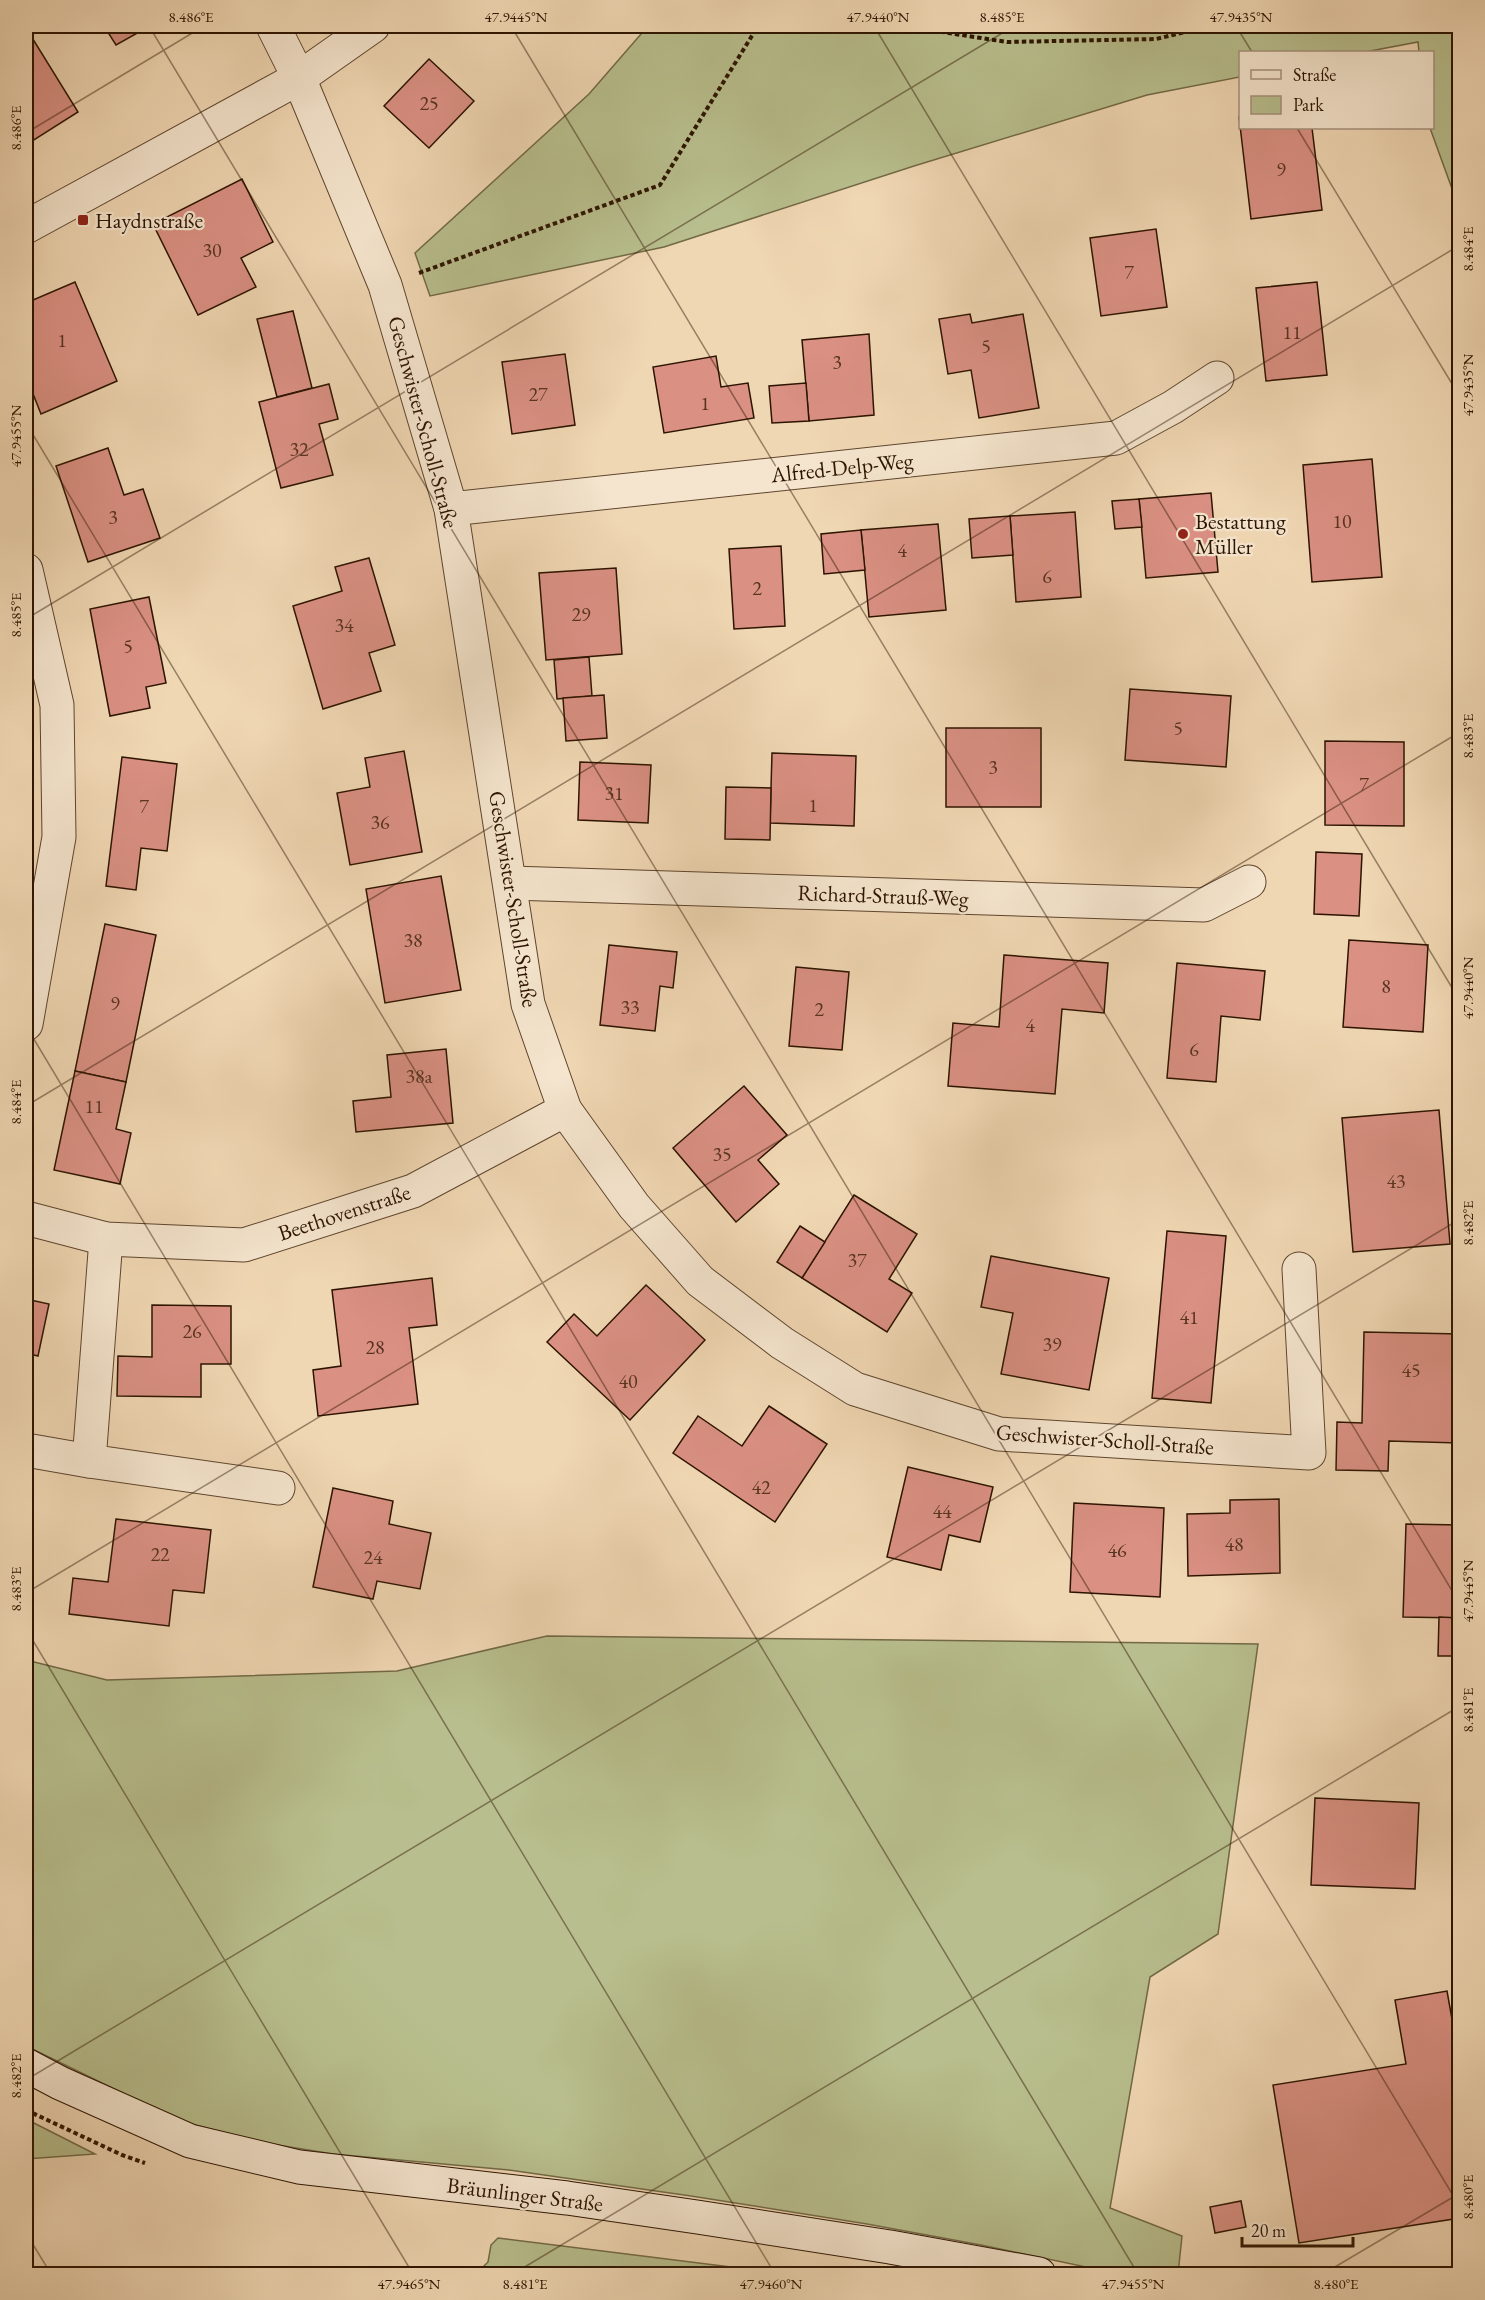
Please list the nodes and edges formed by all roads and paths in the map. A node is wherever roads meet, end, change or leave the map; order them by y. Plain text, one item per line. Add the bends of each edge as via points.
1 (273, 26) edge
2 (373, 26) edge
3 (758, 26) edge
4 (903, 26) edge
5 (1210, 26) edge
6 (299, 78) junction
7 (26, 227) edge
8 (386, 285) junction
9 (1217, 378) dead end
10 (451, 509) junction
11 (26, 570) edge
12 (1249, 882) dead end
13 (511, 883) junction
14 (26, 1024) edge
15 (565, 1110) junction
16 (26, 1218) edge
17 (106, 1239) junction
18 (1299, 1269) dead end
19 (26, 1450) edge
20 (89, 1461) junction
21 (278, 1488) dead end
22 (26, 2065) edge
23 (1039, 2274) edge

1 - 6 street, Geschwister-Scholl-Straße
2 - 6 street
3 - 8 path via 660,185
4 - 5 path via 1007,42 1156,39
6 - 7 street
6 - 8 street, Geschwister-Scholl-Straße
8 - 10 street, Geschwister-Scholl-Straße
9 - 10 street, Alfred-Delp-Weg via 1116,438
10 - 13 street, Geschwister-Scholl-Straße
11 - 14 street via 57,705 59,837
12 - 13 street, Richard-Strauß-Weg via 1204,905
13 - 15 street, Geschwister-Scholl-Straße via 528,1004
15 - 17 street, Beethovenstraße via 413,1191 244,1245
15 - 18 street, Geschwister-Scholl-Straße via 634,1206 700,1281 782,1343 855,1389 999,1434 1309,1453
16 - 17 street, Beethovenstraße
17 - 20 street
19 - 20 street
20 - 21 street
22 - 23 street, Bräunlinger Straße via 190,2141 298,2167 567,2198

